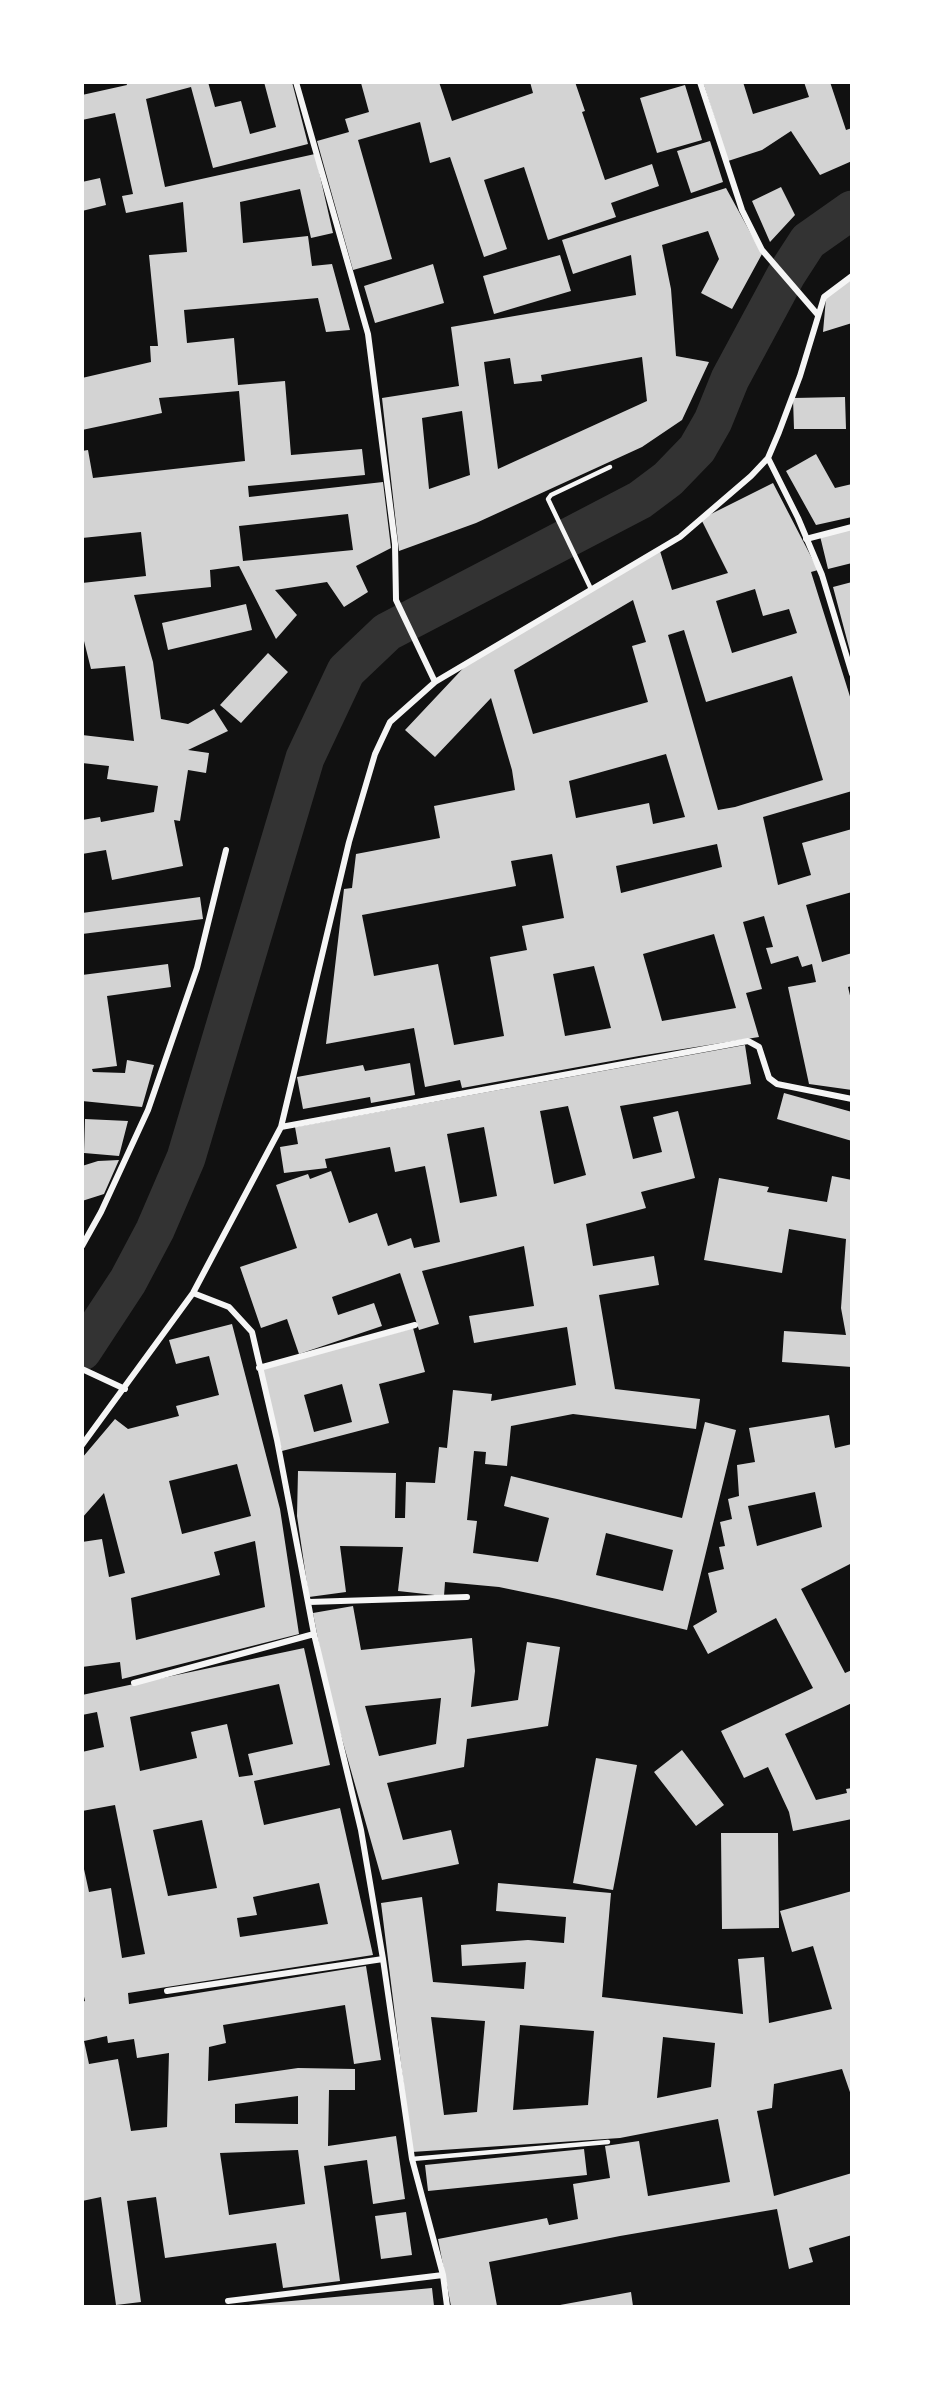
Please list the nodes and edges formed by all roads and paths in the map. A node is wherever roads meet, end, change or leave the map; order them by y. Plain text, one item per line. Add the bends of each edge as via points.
1 (296, 82) edge
2 (700, 82) edge
3 (852, 276) edge
4 (818, 315) junction
5 (768, 458) junction
6 (610, 467) dead end
7 (852, 527) edge
8 (806, 539) junction
9 (591, 589) junction
10 (852, 674) edge
11 (435, 682) junction
12 (226, 850) dead end
13 (852, 1099) edge
14 (281, 1128) junction
15 (82, 1246) edge
16 (193, 1293) junction
17 (415, 1325) dead end
18 (259, 1368) junction
19 (82, 1369) edge
20 (125, 1389) junction
21 (82, 1445) edge
22 (467, 1597) dead end
23 (309, 1602) junction
24 (314, 1635) junction
25 (134, 1683) dead end
26 (383, 1959) junction
27 (167, 1992) dead end
28 (608, 2142) dead end
29 (412, 2159) junction
30 (443, 2275) junction
31 (228, 2301) dead end
32 (447, 2307) edge

1 - 11 street via 368,334 395,544 396,600
2 - 4 street via 742,210 762,250
3 - 4 street via 824,297
4 - 5 street via 800,376
5 - 8 street
5 - 9 street via 680,537
6 - 9 lane via 551,495 549,502
7 - 8 street
8 - 10 street via 822,575
9 - 11 street
11 - 14 street via 390,722 375,754 344,864
12 - 15 street via 197,968 148,1110
13 - 14 street via 777,1084 770,1078 759,1047 748,1041
14 - 16 street
16 - 18 street via 229,1307 252,1332
16 - 20 street
17 - 18 street
18 - 23 street
19 - 20 street
20 - 21 street
22 - 23 street
23 - 24 street
24 - 25 street
24 - 26 street via 361,1830
26 - 27 street
26 - 29 street
28 - 29 lane
29 - 30 street
30 - 31 street
30 - 32 street

